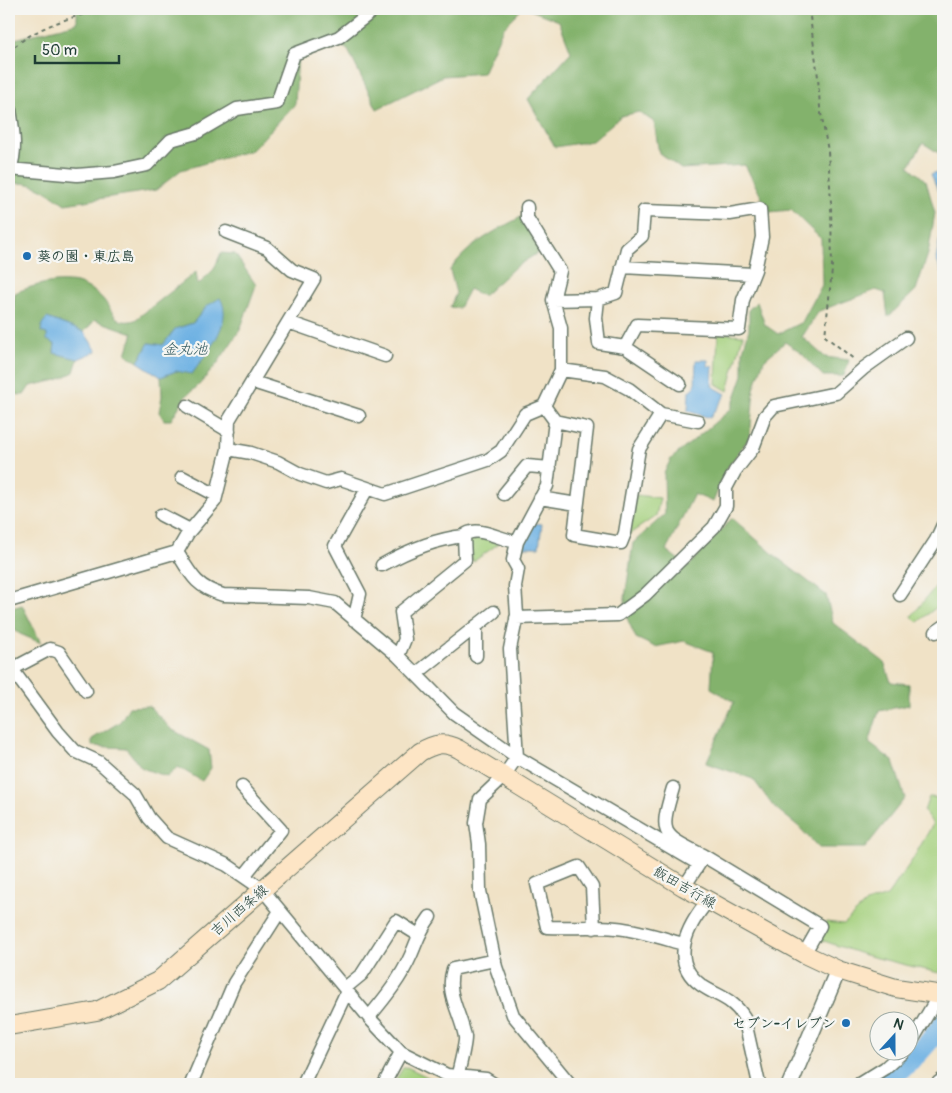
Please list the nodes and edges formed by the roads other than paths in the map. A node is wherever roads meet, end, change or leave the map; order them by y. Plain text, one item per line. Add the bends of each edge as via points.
1 (374, 9) edge
2 (9, 102) edge
3 (10, 169) edge
4 (527, 207) dead end
5 (226, 232) dead end
6 (622, 267) junction
7 (753, 274) junction
8 (598, 299) junction
9 (553, 300) junction
10 (288, 322) junction
11 (906, 338) dead end
12 (625, 347) junction
13 (385, 356) dead end
14 (561, 370) junction
15 (253, 382) junction
16 (680, 384) dead end
17 (187, 406) dead end
18 (544, 406) junction
19 (661, 414) junction
20 (360, 416) dead end
21 (555, 421) junction
22 (698, 421) dead end
23 (229, 432) junction
24 (228, 449) junction
25 (550, 468) junction
26 (182, 477) dead end
27 (367, 489) junction
28 (504, 494) dead end
29 (216, 495) junction
30 (540, 498) junction
31 (577, 504) junction
32 (161, 515) dead end
33 (943, 525) edge
34 (190, 530) junction
35 (464, 536) junction
36 (517, 542) junction
37 (178, 552) junction
38 (382, 565) dead end
39 (900, 596) dead end
40 (9, 601) edge
41 (494, 612) dead end
42 (516, 618) junction
43 (354, 620) junction
44 (476, 626) junction
45 (398, 656) junction
46 (476, 656) dead end
47 (10, 667) edge
48 (416, 674) junction
49 (86, 691) dead end
50 (443, 744) joint
51 (517, 757) junction
52 (503, 777) junction
53 (242, 787) dead end
54 (674, 788) dead end
55 (702, 860) junction
56 (244, 876) junction
57 (684, 887) junction
58 (262, 889) junction
59 (708, 901) junction
60 (280, 911) junction
61 (430, 917) dead end
62 (594, 928) junction
63 (417, 934) junction
64 (683, 944) junction
65 (804, 954) junction
66 (495, 960) junction
67 (838, 970) junction
68 (346, 989) junction
69 (942, 993) edge
70 (369, 1017) junction
71 (9, 1026) edge
72 (920, 1028) edge
73 (401, 1052) junction
74 (894, 1060) edge
75 (457, 1080) edge
76 (943, 1080) edge
77 (191, 1084) edge
78 (303, 1084) edge
79 (384, 1084) edge
80 (494, 1084) edge
81 (570, 1084) edge
82 (759, 1084) edge
83 (790, 1084) edge
84 (859, 1084) edge
85 (938, 1084) edge

1 - 3 street via 339,37 294,54 277,103 237,109 196,133 171,140 147,165 114,172 78,174
2 - 3 street via 13,135
4 - 9 street via 527,218 560,271
5 - 10 street via 267,248 292,270 314,279
6 - 7 street
6 - 7 street via 627,249 642,236 644,211 730,214 760,209 762,237
6 - 8 street via 616,293
7 - 12 street via 743,300 739,329 637,325
8 - 9 street
8 - 12 street via 599,343
9 - 14 street via 561,328
10 - 13 street
10 - 15 street
11 - 42 street via 836,393 774,406 765,416 753,448 726,488 726,506 714,527 645,595 618,615
12 - 16 street
14 - 18 street
14 - 19 street via 605,376 629,389
15 - 20 street
15 - 23 street via 229,420
17 - 23 street
18 - 21 street
18 - 27 street via 525,414 501,450 488,460 385,494
19 - 22 street
19 - 31 street via 639,449 621,543 574,535
21 - 25 street
21 - 31 street via 587,428
23 - 24 street
24 - 27 street via 278,462 326,483 341,479
24 - 29 street
25 - 28 street via 527,466
25 - 30 street via 548,486
26 - 29 street
27 - 43 street via 335,546 360,594
29 - 34 street via 215,501
30 - 31 street
30 - 36 street
32 - 34 street
33 - 39 street
34 - 37 street
35 - 36 street via 469,531 478,530
35 - 38 street via 409,551
35 - 45 street via 465,560 401,612 405,639
36 - 42 street via 513,560 518,568
37 - 40 street
37 - 43 street via 196,582 210,591 223,596 320,599 335,603
41 - 44 street
42 - 51 street via 510,649
43 - 45 street
44 - 46 street
44 - 48 street
45 - 48 street
47 - 49 street via 50,649 59,652
47 - 56 street via 58,732 76,751 100,762 135,794 149,818 167,838
48 - 51 street via 454,713
50 - 52 main road, 飯田吉行線 via 458,749
50 - 58 main road, 吉川西条線 via 420,752
51 - 52 street
51 - 55 street
52 - 57 main road, 飯田吉行線
52 - 66 street via 480,799 476,823 480,891
53 - 56 street via 281,830
54 - 55 street via 665,819 665,832
55 - 57 street
55 - 65 street via 820,926
56 - 58 street
57 - 59 main road, 飯田吉行線
58 - 60 street
58 - 71 main road, 吉川西条線 via 158,981 97,1011
59 - 64 street via 691,924
59 - 65 main road, 飯田吉行線
60 - 68 street
60 - 77 street via 234,982
61 - 63 street
62 - 62 street via 546,927 537,884 580,867 592,887
62 - 64 street via 617,928
63 - 68 street via 396,921 362,974
63 - 70 street via 410,955 386,997
64 - 82 street via 684,961 696,980 724,996 744,1017
65 - 67 main road, 飯田吉行線
66 - 75 street via 454,969 450,979 450,991 466,1038
66 - 81 street via 513,1015
67 - 69 main road, 飯田吉行線 via 896,988
67 - 83 street
68 - 70 street
68 - 78 street
69 - 72 street
70 - 73 street
73 - 75 street
73 - 79 street
74 - 84 street
75 - 80 street via 486,1079
76 - 85 street

